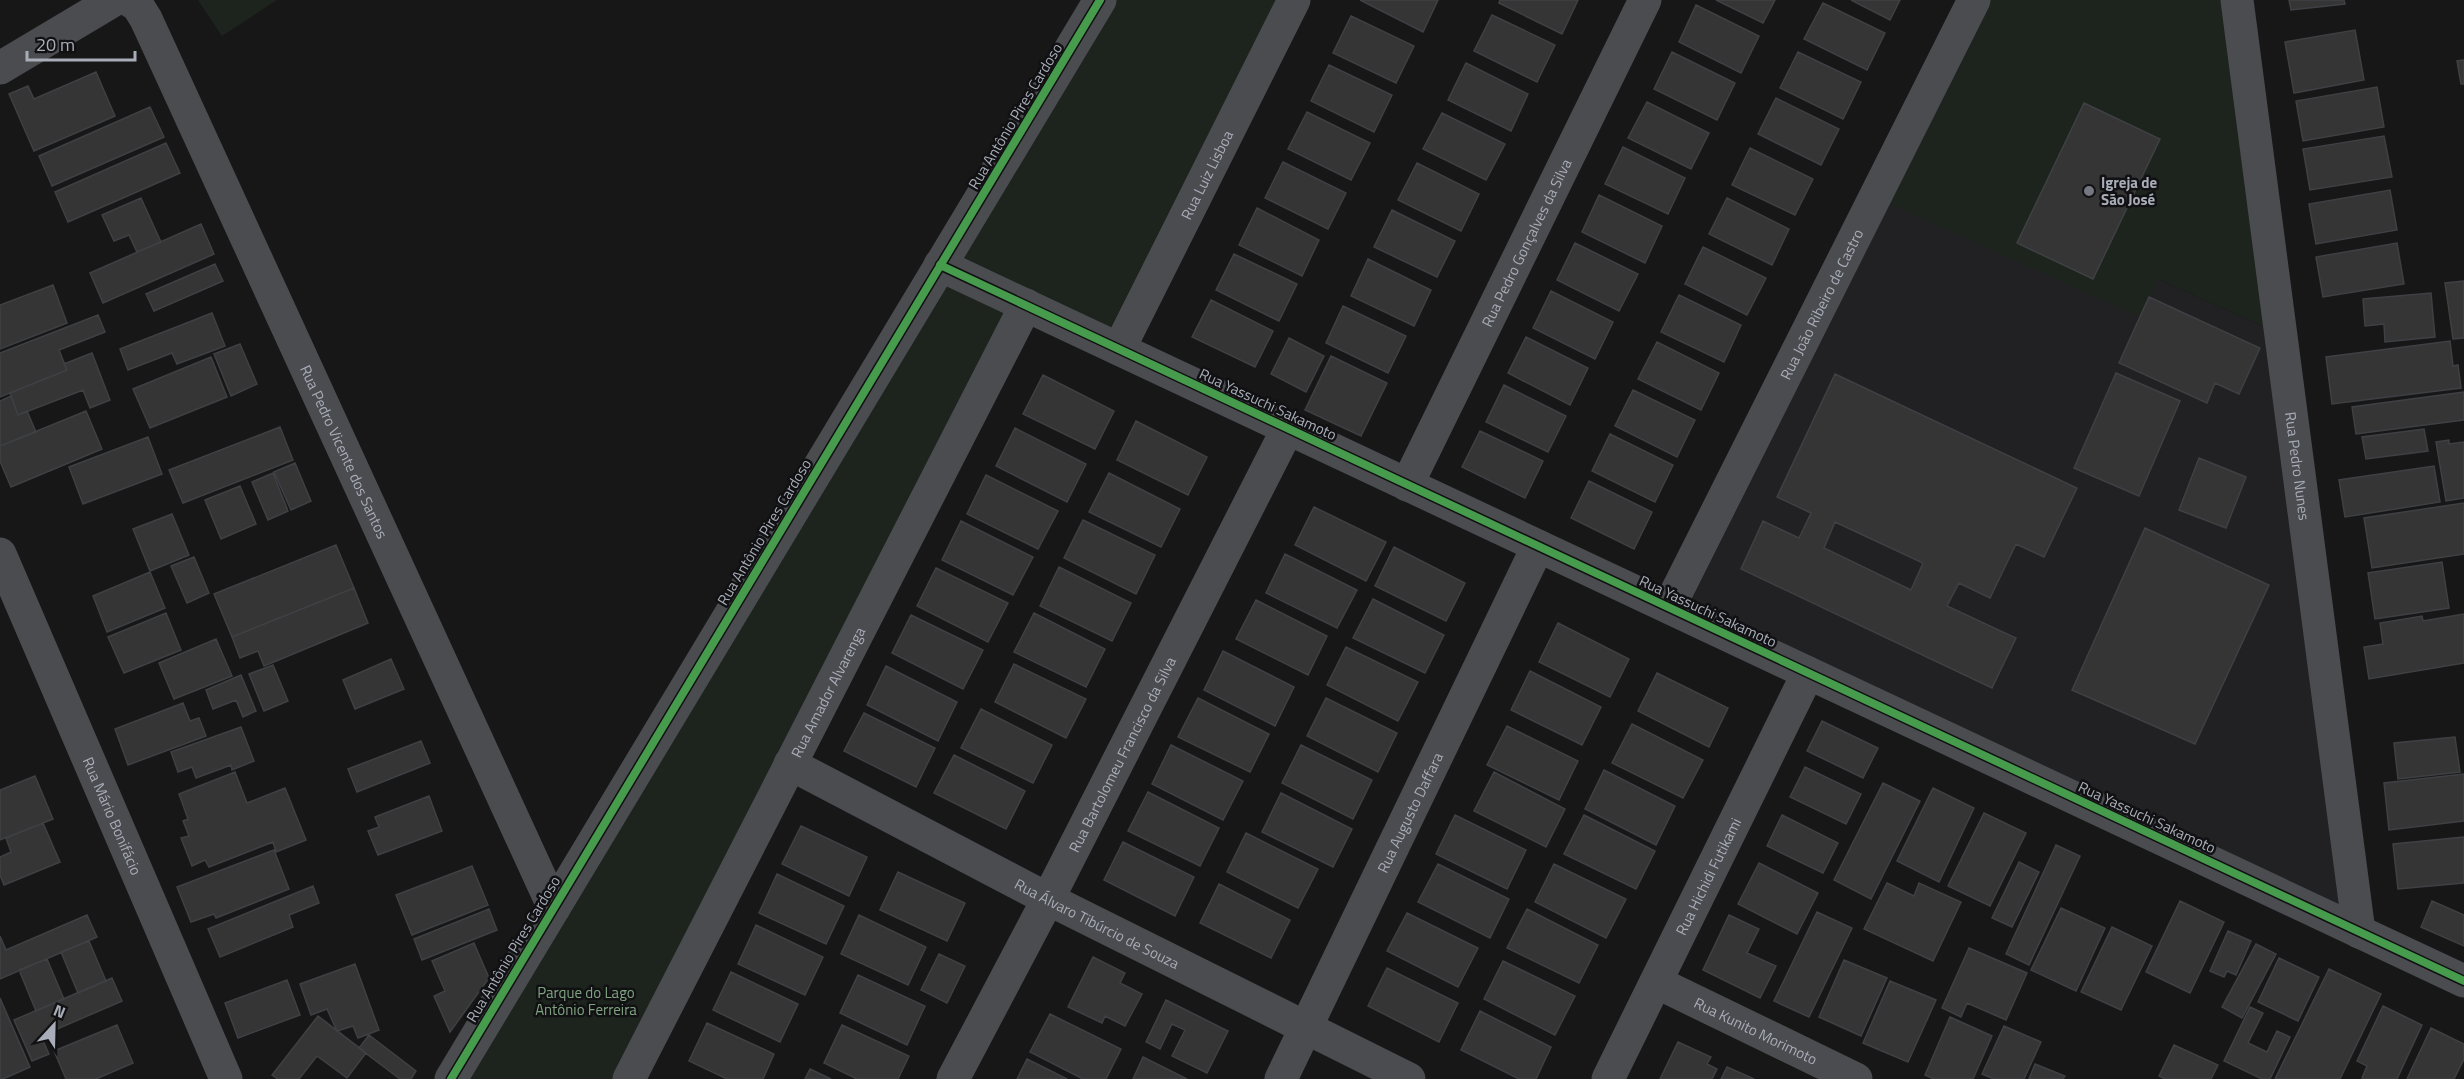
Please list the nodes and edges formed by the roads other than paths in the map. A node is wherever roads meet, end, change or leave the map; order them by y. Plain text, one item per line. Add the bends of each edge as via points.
1 (114, 0) edge
2 (129, 0) edge
3 (1100, 0) edge
4 (1294, 0) edge
5 (1645, 0) edge
6 (1974, 0) edge
7 (2237, 0) edge
8 (0, 68) edge
9 (940, 265) junction
10 (1026, 305) junction
11 (1119, 349) junction
12 (1288, 428) junction
13 (1407, 484) junction
14 (1538, 546) junction
15 (0, 554) edge
16 (1669, 607) junction
17 (1808, 673) junction
18 (790, 764) junction
19 (1048, 899) junction
20 (554, 908) junction
21 (2360, 932) junction
22 (2464, 981) edge
23 (1656, 982) junction
24 (1306, 1027) junction
25 (226, 1079) edge
26 (451, 1079) edge
27 (628, 1079) edge
28 (953, 1079) edge
29 (1281, 1079) edge
30 (1409, 1079) edge
31 (1608, 1079) edge
32 (1856, 1079) edge

1 - 8 street
2 - 20 street, Rua Pedro Vicente dos Santos via 146,19
3 - 9 street, Rua Antônio Pires Cardoso
4 - 11 street, Rua Luiz Lisboa
5 - 13 street, Rua Pedro Gonçalves da Silva
6 - 16 street, Rua João Ribeiro de Castro
7 - 21 street, Rua Pedro Nunes
9 - 10 street, Rua Yassuchi Sakamoto
9 - 20 street, Rua Antônio Pires Cardoso
10 - 11 street, Rua Yassuchi Sakamoto
10 - 18 street, Rua Amador Alvarenga
11 - 12 street, Rua Yassuchi Sakamoto
12 - 13 street, Rua Yassuchi Sakamoto
12 - 19 street, Rua Bartolomeu Francisco da Silva
13 - 14 street, Rua Yassuchi Sakamoto
14 - 16 street, Rua Yassuchi Sakamoto
14 - 24 street, Rua Augusto Daffara
15 - 25 street, Rua Mário Bonifácio
16 - 17 street, Rua Yassuchi Sakamoto
17 - 21 street, Rua Yassuchi Sakamoto
17 - 23 street, Rua Hichidi Futikami
18 - 19 street, Rua Álvaro Tibúrcio de Souza
18 - 27 street, Rua Amador Alvarenga
19 - 24 street, Rua Álvaro Tibúrcio de Souza
19 - 28 street, Rua Bartolomeu Francisco da Silva
20 - 26 street, Rua Antônio Pires Cardoso
21 - 22 street, Rua Yassuchi Sakamoto
23 - 31 street, Rua Hichidi Futikami
23 - 32 street, Rua Kunito Morimoto
24 - 29 street, Rua Augusto Daffara
24 - 30 street, Rua Álvaro Tibúrcio de Souza

